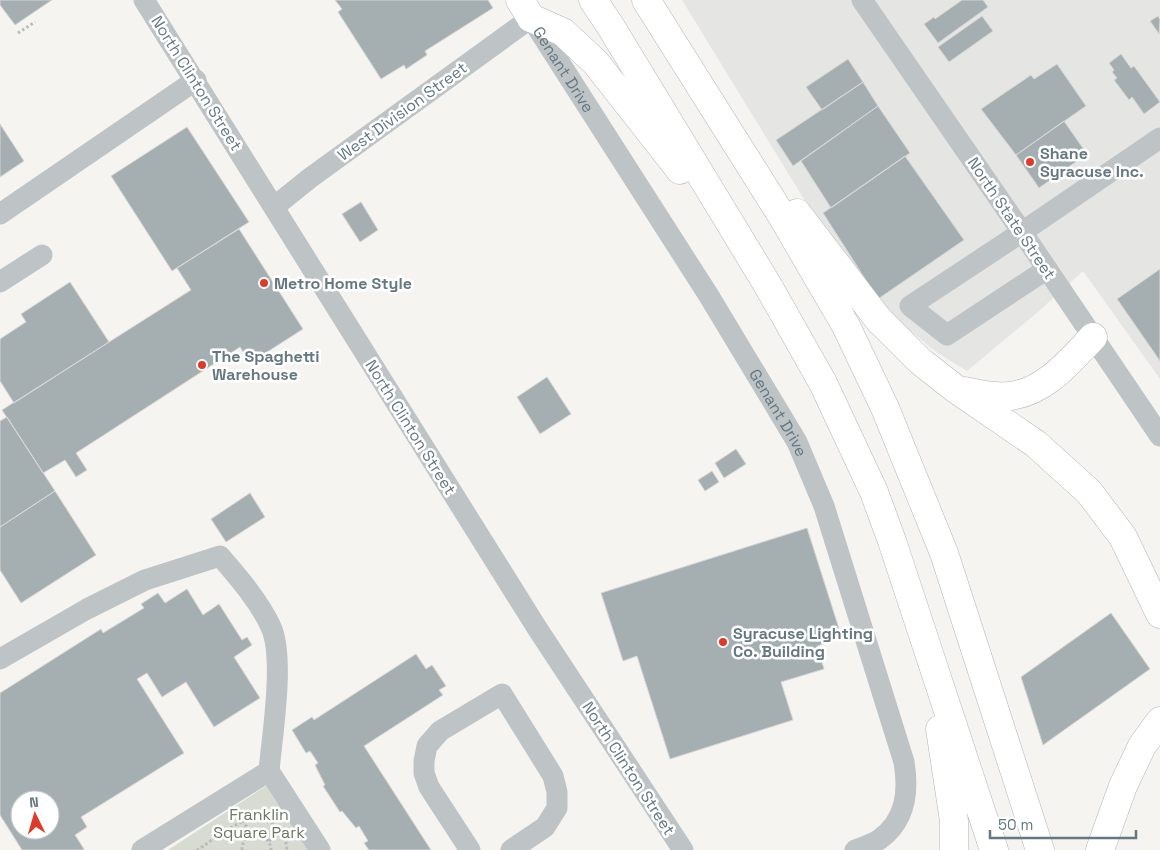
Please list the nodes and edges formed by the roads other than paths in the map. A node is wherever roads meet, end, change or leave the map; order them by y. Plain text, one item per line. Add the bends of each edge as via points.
1 (144, 0) edge
2 (593, 0) edge
3 (646, 0) edge
4 (862, 0) edge
5 (526, 9) edge
6 (196, 80) junction
7 (704, 91) junction
8 (1160, 138) edge
9 (274, 207) junction
10 (0, 214) edge
11 (1022, 232) junction
12 (42, 255) dead end
13 (1047, 269) junction
14 (0, 282) edge
15 (767, 284) junction
16 (1093, 337) junction
17 (957, 390) junction
18 (1160, 436) edge
19 (1160, 614) edge
20 (924, 639) junction
21 (0, 659) edge
22 (1160, 721) edge
23 (269, 771) junction
24 (142, 850) edge
25 (320, 850) edge
26 (470, 850) edge
27 (511, 850) edge
28 (683, 850) edge
29 (855, 850) edge
30 (954, 850) edge
31 (994, 850) edge
32 (1040, 850) edge
33 (1100, 850) edge

1 - 6 street, North Clinton Street
2 - 15 main road
3 - 7 main road
4 - 11 street, North State Street
5 - 9 street, West Division Street
5 - 15 main road via 563,32 596,63
5 - 29 street, Genant Drive via 709,296 797,442 824,506 908,781 903,812 892,828 879,840
6 - 9 street, North Clinton Street
6 - 10 street
7 - 17 main road via 878,318 920,361
7 - 32 main road via 846,326 885,408 944,553
8 - 11 street
9 - 28 street, North Clinton Street via 537,628
11 - 13 street, North State Street
11 - 13 street via 910,306 947,335
12 - 14 street
13 - 16 street, North State Street
15 - 20 main road via 823,383 874,492
16 - 17 main road via 1056,375 1022,394 990,396
16 - 18 street, North State Street
17 - 19 main road via 1036,444 1089,492 1123,537
20 - 30 main road via 954,821
20 - 31 main road
21 - 23 street via 145,580 220,556 254,597 272,628 278,649
22 - 33 main road via 1142,746 1123,786
23 - 24 street
23 - 25 street
26 - 27 street via 429,787 424,760 427,746 440,731 502,694 553,776 557,792 557,808 545,827

